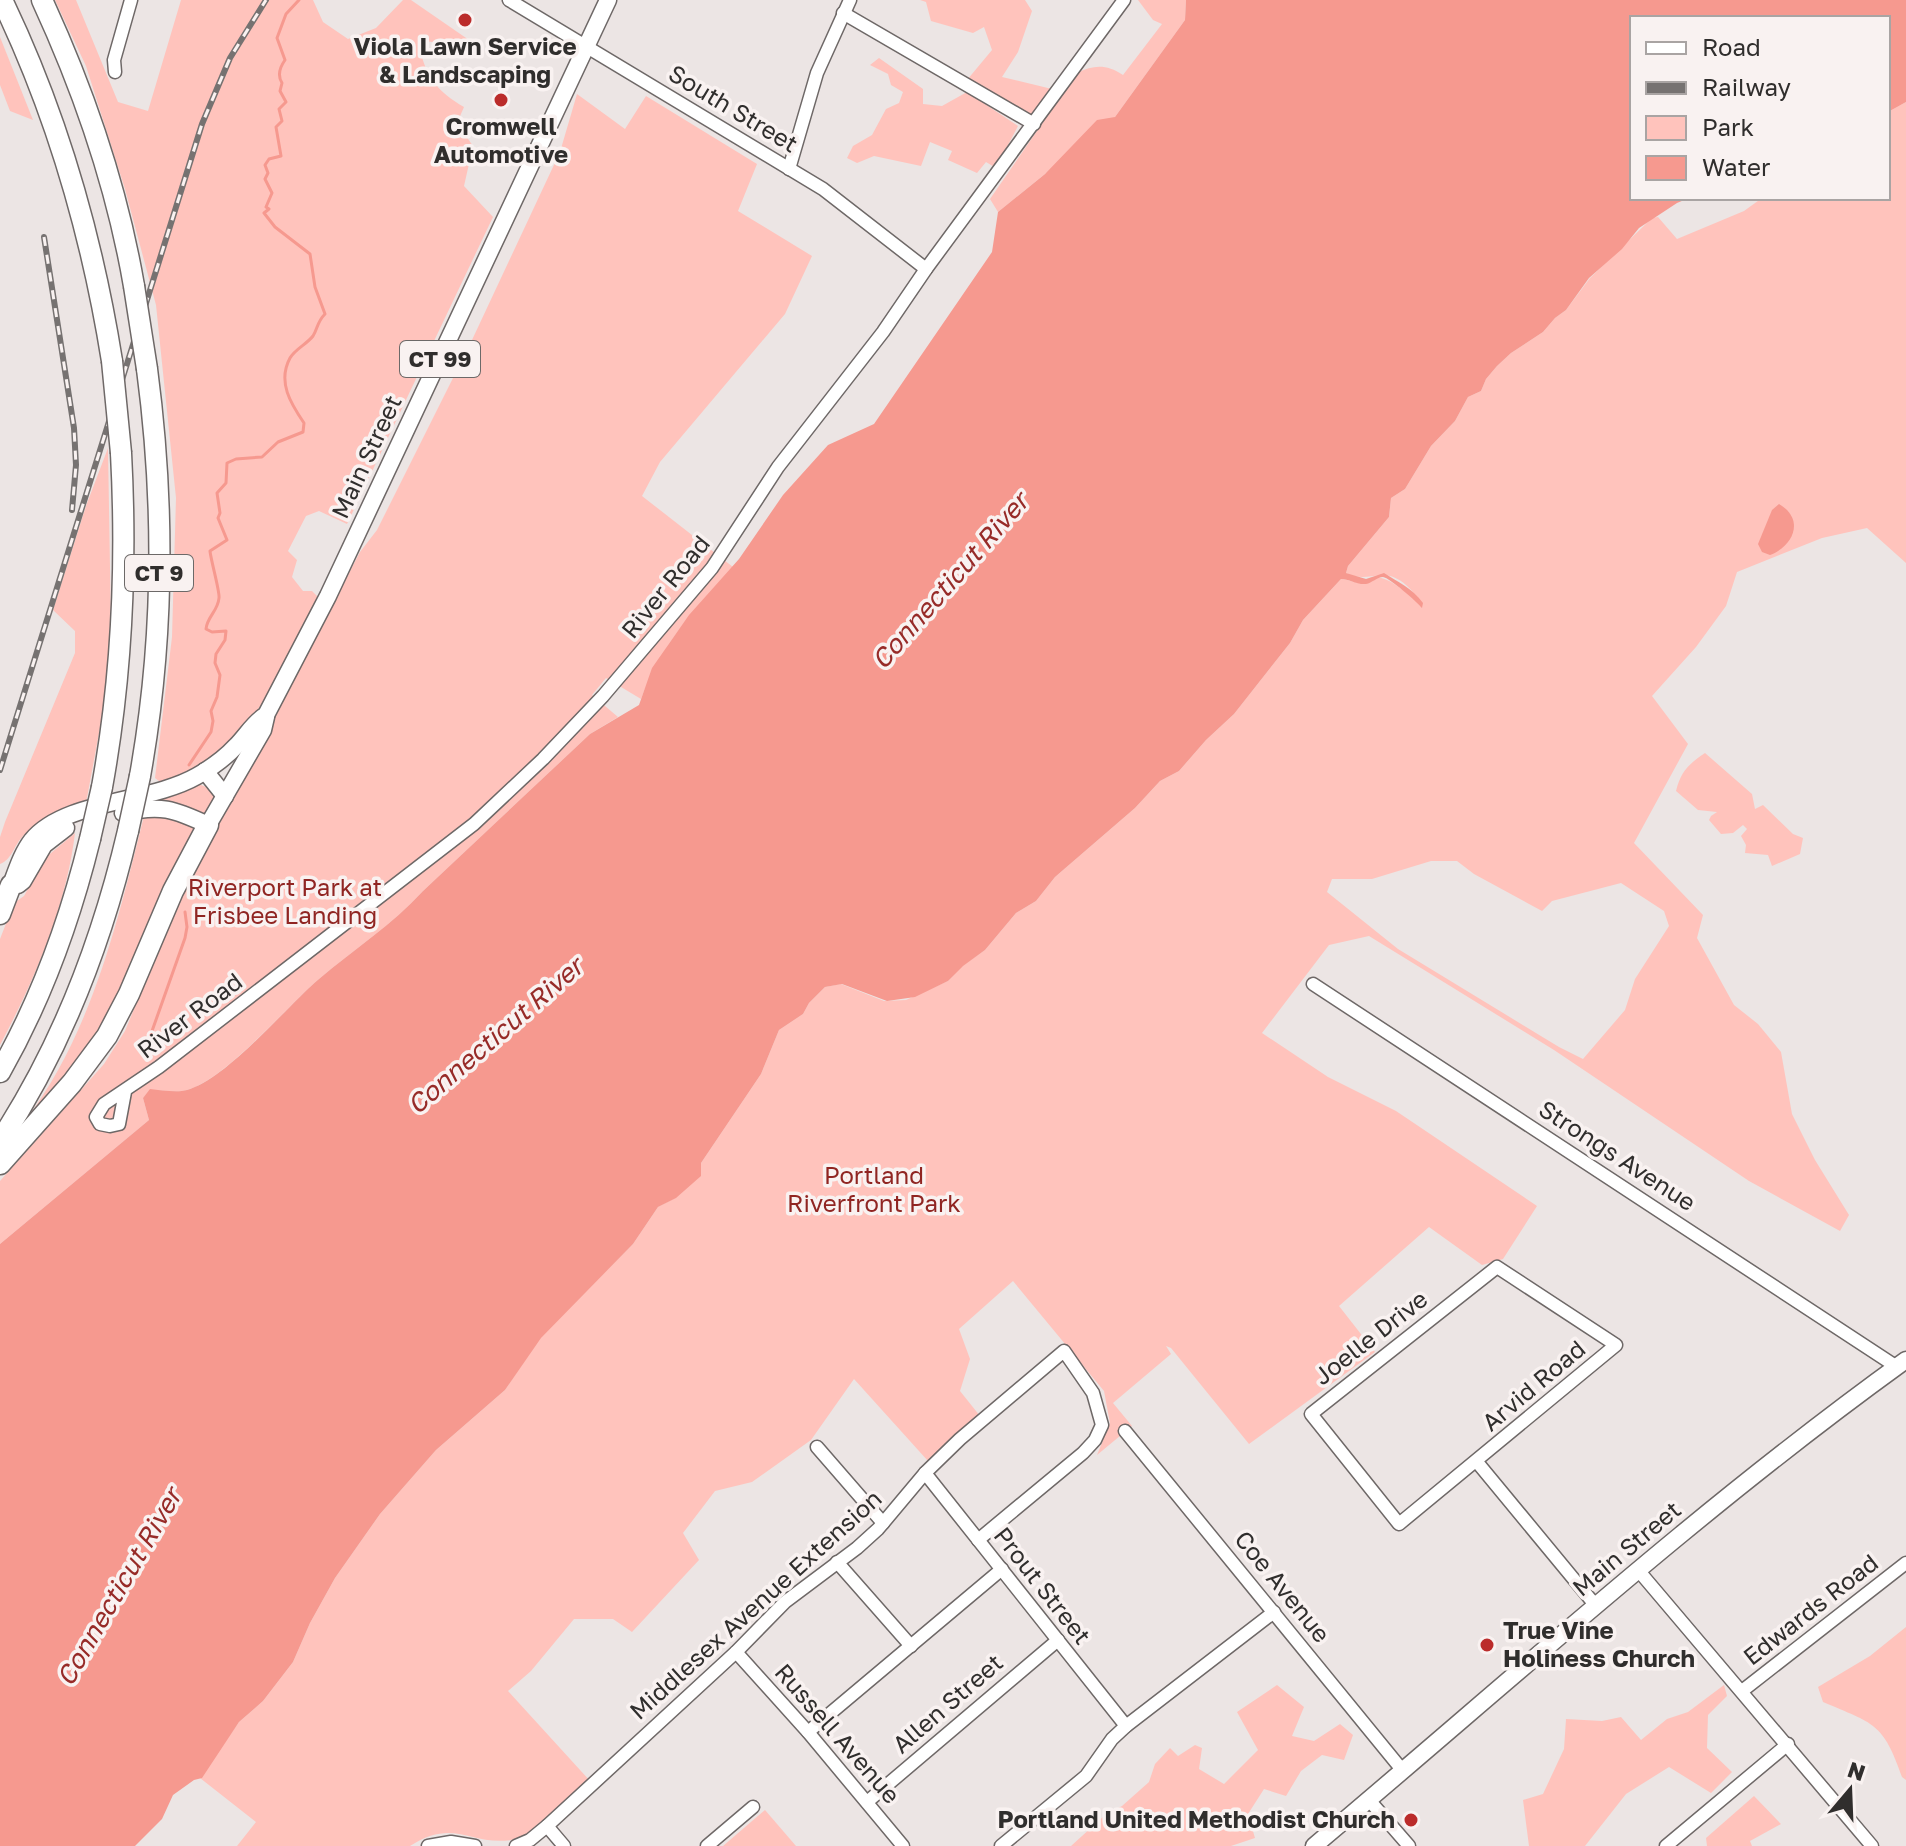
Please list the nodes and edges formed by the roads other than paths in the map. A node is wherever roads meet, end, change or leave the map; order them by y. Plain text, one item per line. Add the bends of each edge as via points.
1 (2, 0) edge
2 (42, 0) edge
3 (131, 0) edge
4 (509, 0) edge
5 (608, 0) edge
6 (850, 0) edge
7 (1124, 0) edge
8 (843, 13) junction
9 (586, 46) junction
10 (115, 72) dead end
11 (1034, 124) junction
12 (789, 169) junction
13 (926, 269) junction
14 (266, 715) junction
15 (205, 771) junction
16 (225, 796) junction
17 (208, 825) junction
18 (11, 885) junction
19 (0, 914) edge
20 (1313, 984) dead end
21 (0, 1072) edge
22 (125, 1092) dead end
23 (0, 1141) edge
24 (0, 1164) edge
25 (1497, 1267) joint
26 (1902, 1364) edge
27 (1125, 1431) dead end
28 (817, 1447) dead end
29 (1477, 1462) junction
30 (925, 1473) junction
31 (883, 1523) junction
32 (978, 1540) junction
33 (837, 1562) junction
34 (1906, 1563) edge
35 (1002, 1569) junction
36 (1638, 1570) junction
37 (1596, 1606) junction
38 (1274, 1612) junction
39 (1058, 1640) junction
40 (911, 1646) junction
41 (736, 1652) junction
42 (1742, 1691) junction
43 (1126, 1726) junction
44 (808, 1732) junction
45 (1788, 1744) junction
46 (1403, 1771) junction
47 (1369, 1800) junction
48 (867, 1802) junction
49 (753, 1807) dead end
50 (547, 1826) junction
51 (428, 1846) edge
52 (475, 1846) edge
53 (516, 1846) edge
54 (564, 1846) edge
55 (707, 1846) edge
56 (903, 1846) edge
57 (1001, 1846) edge
58 (1314, 1846) edge
59 (1409, 1846) edge
60 (1666, 1846) edge
61 (1872, 1846) edge

1 - 21 highway, CT 9, bridge via 45,101 92,257 112,361 123,548 116,695 90,839 50,967
2 - 23 highway, CT 9, bridge via 95,131 134,286 157,461 160,556 154,681 140,776 106,918 46,1064
3 - 10 street
4 - 9 street, South Street
5 - 9 main road, Main Street / CT 99
6 - 8 street
7 - 11 street, River Road
8 - 11 street
8 - 12 street via 817,73
9 - 12 street, South Street
9 - 14 main road, Main Street / CT 99 via 328,596
11 - 13 street, River Road
12 - 13 street, South Street
13 - 22 street, River Road via 778,467 712,568 543,759 433,858
14 - 15 main road, Main Street / CT 99
14 - 16 main road, Main Street / CT 99 via 263,730
15 - 16 main road
15 - 18 main road, Main Street / CT 99 via 165,790 55,821 31,842
16 - 17 main road, Main Street / CT 99
17 - 18 main road via 156,807 78,824 49,840 23,881
17 - 24 highway via 107,1036
18 - 19 highway
20 - 26 street, Strongs Avenue
25 - 29 street, Arvid Road via 1616,1345
25 - 29 street, Joelle Drive via 1311,1414 1399,1524
26 - 36 main road, Main Street
27 - 38 street, Coe Avenue
28 - 31 street
29 - 37 street, Arvid Road
30 - 31 street, Middlesex Avenue Extension
30 - 32 street, Prout Street
30 - 32 street, Middlesex Avenue Extension via 1064,1351 1093,1393 1102,1425 1083,1453
31 - 33 street, Middlesex Avenue Extension
32 - 35 street, Prout Street
33 - 40 street
33 - 41 street, Middlesex Avenue Extension via 785,1602
34 - 42 street, Edwards Road
35 - 39 street, Prout Street
35 - 40 street
36 - 37 main road, Main Street
36 - 42 street
37 - 46 main road, Main Street
38 - 43 street
38 - 46 street, Coe Avenue
39 - 43 street, Prout Street
39 - 48 street, Allen Street
40 - 44 street
41 - 44 street, Russell Avenue
41 - 50 street, Middlesex Avenue Extension
42 - 45 street
43 - 57 street via 1086,1776
44 - 48 street, Russell Avenue
45 - 60 street
45 - 61 street
46 - 47 main road, Main Street
47 - 58 main road, Main Street
47 - 59 street
48 - 56 street, Russell Avenue
49 - 55 street
50 - 53 street, Middlesex Avenue Extension
50 - 54 street
51 - 52 street

